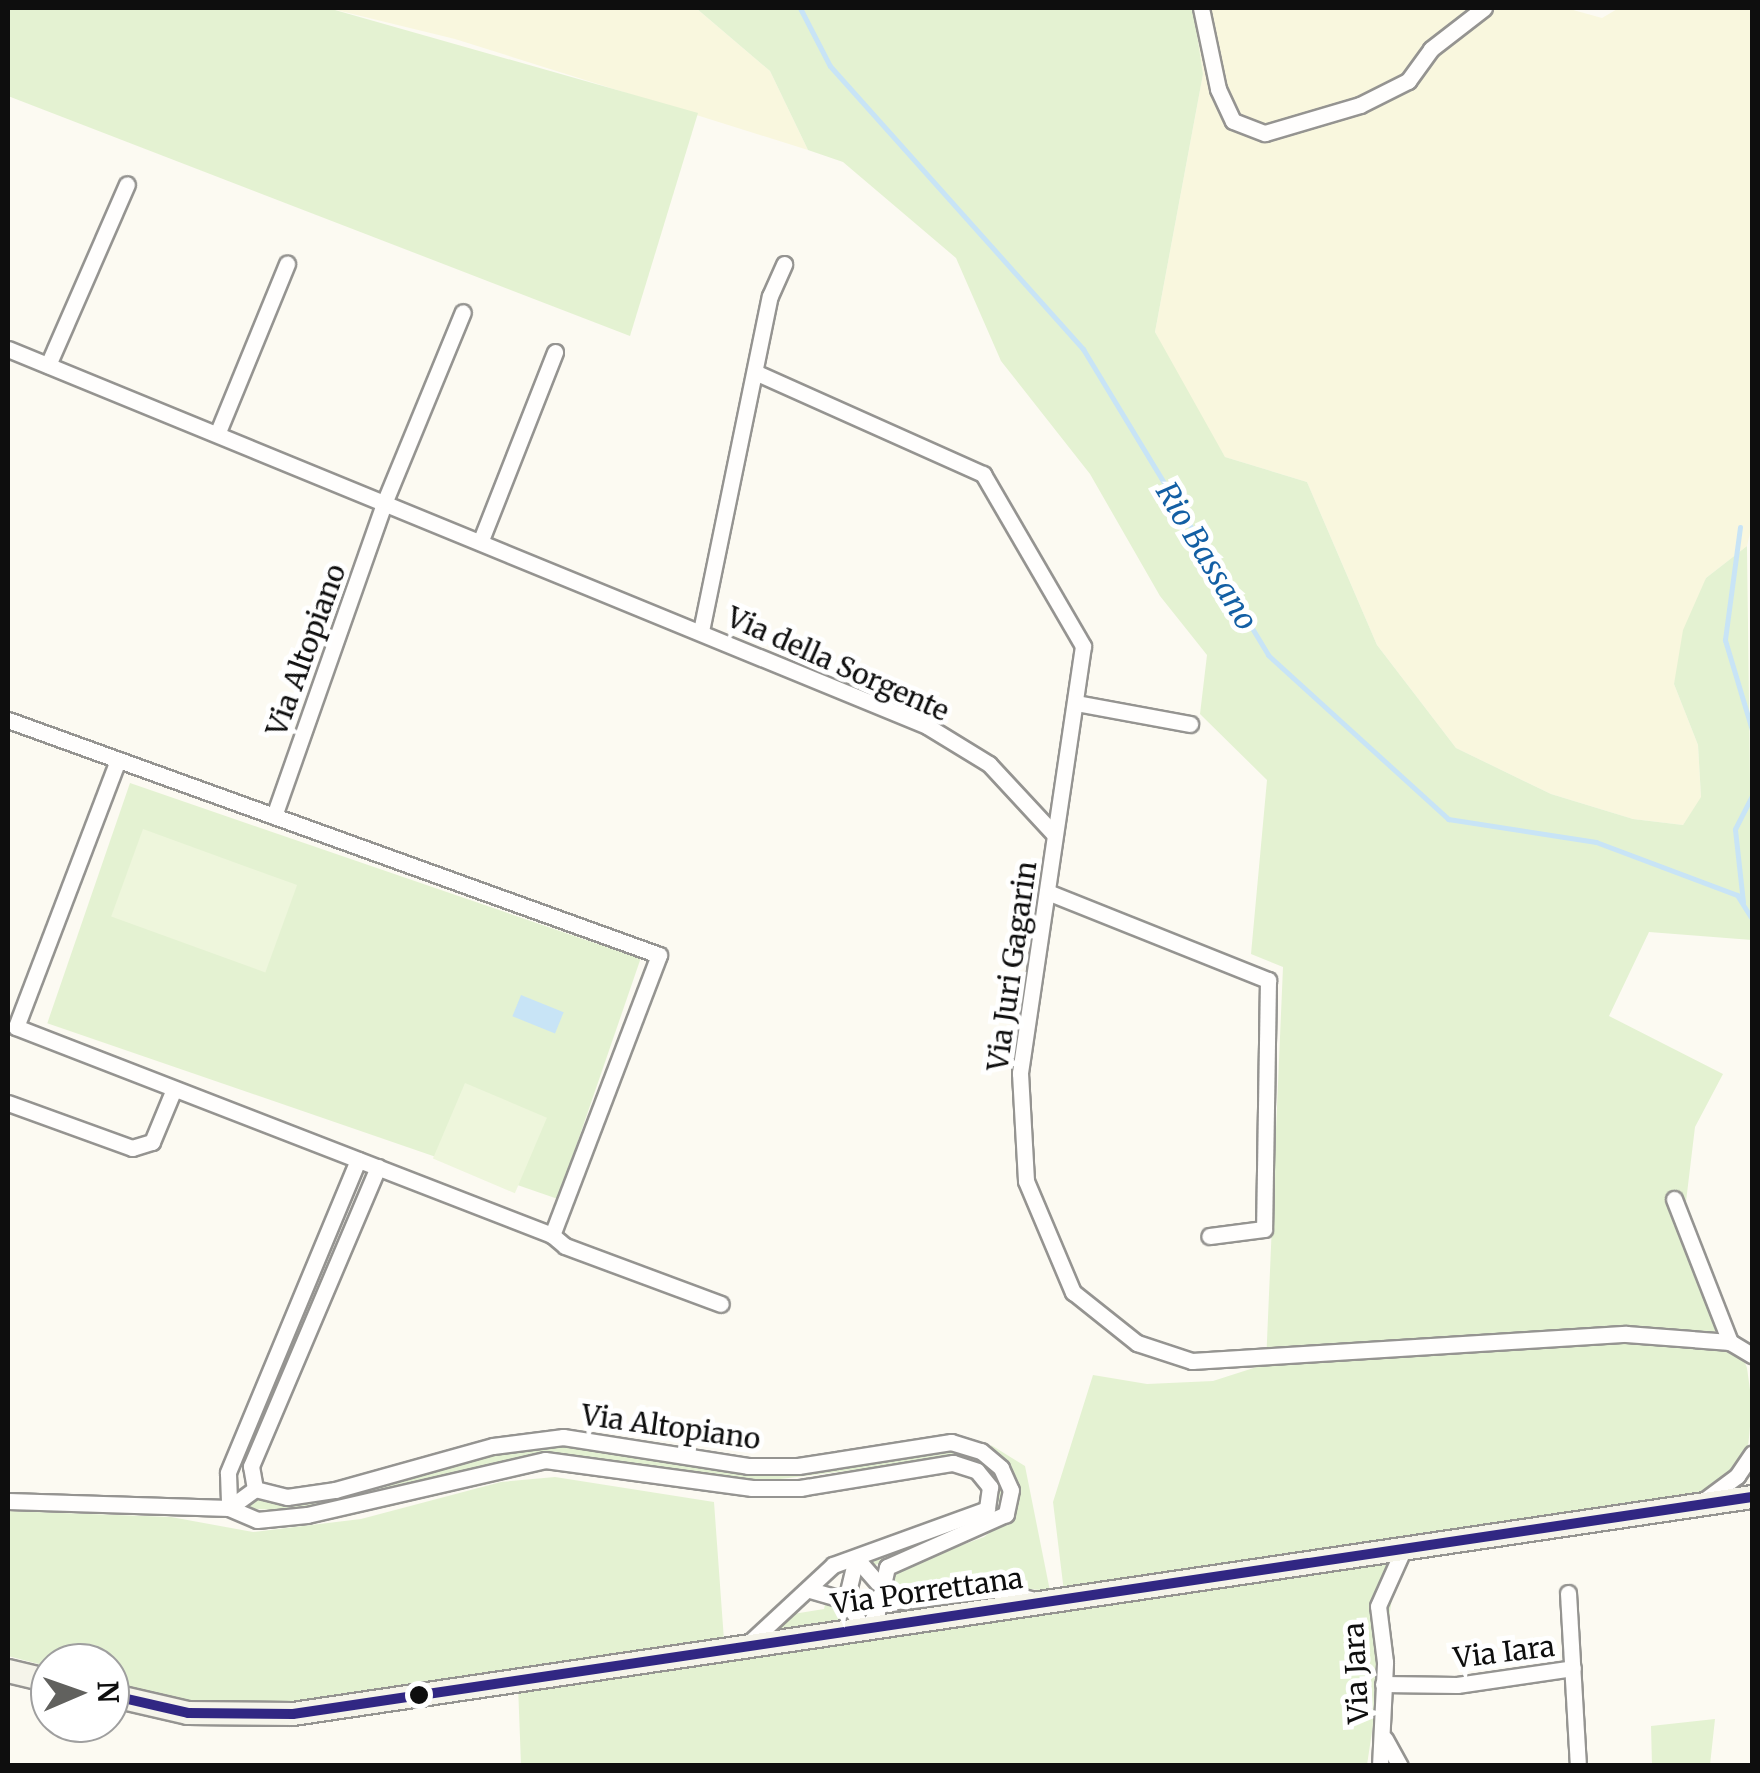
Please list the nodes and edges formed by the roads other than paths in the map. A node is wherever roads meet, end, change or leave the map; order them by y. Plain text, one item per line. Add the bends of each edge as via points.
1 (1201, 8) edge
2 (1484, 8) edge
3 (127, 184) dead end
4 (288, 264) dead end
5 (784, 264) dead end
6 (463, 312) dead end
7 (8, 350) edge
8 (555, 352) dead end
9 (48, 366) junction
10 (757, 373) junction
11 (218, 432) junction
12 (386, 501) junction
13 (481, 540) junction
14 (701, 632) junction
15 (1076, 703) junction
16 (8, 720) edge
17 (1190, 724) dead end
18 (118, 760) junction
19 (274, 816) junction
20 (1053, 834) junction
21 (1050, 893) junction
22 (174, 1089) junction
23 (8, 1104) edge
24 (358, 1160) junction
25 (378, 1167) junction
26 (1674, 1199) dead end
27 (552, 1234) junction
28 (1209, 1236) dead end
29 (721, 1304) dead end
30 (1741, 1349) edge
31 (1752, 1370) edge
32 (1752, 1454) edge
33 (255, 1489) junction
34 (1752, 1498) edge
35 (8, 1500) edge
36 (1698, 1504) junction
37 (230, 1508) junction
38 (1403, 1550) junction
39 (856, 1558) junction
40 (879, 1589) junction
41 (810, 1590) junction
42 (1568, 1594) dead end
43 (846, 1600) junction
44 (1048, 1604) junction
45 (865, 1631) junction
46 (742, 1650) junction
47 (1572, 1668) junction
48 (1383, 1684) junction
49 (130, 1699) edge
50 (1385, 1739) junction
51 (1380, 1766) edge
52 (1400, 1766) edge
53 (1578, 1766) edge

1 - 2 street via 1218,90 1233,121 1265,134 1360,104 1408,80 1431,50
3 - 9 street
4 - 11 street
5 - 10 street via 770,296
6 - 12 street, Via Altopiano
7 - 9 street
8 - 13 street
9 - 11 street
10 - 14 street
10 - 15 street, Via Juri Gagarin via 983,474 1083,646
11 - 12 street
12 - 13 street
12 - 19 street, Via Altopiano
13 - 14 street, Via della Sorgente
14 - 20 street, Via della Sorgente via 927,726 989,764
15 - 17 street
15 - 20 street, Via Juri Gagarin
16 - 18 street
18 - 19 street
18 - 22 street via 16,1028
19 - 27 street via 659,955
20 - 21 street, Via Juri Gagarin
21 - 28 street via 1268,980 1264,1229
21 - 30 street, Via Juri Gagarin via 1020,1073 1026,1180 1073,1292 1136,1342 1216,1363 1575,1335
22 - 23 street via 152,1142 132,1148
22 - 24 street
24 - 25 street
24 - 37 street via 228,1473
25 - 27 street
25 - 33 street via 252,1466
26 - 30 street
27 - 29 street via 565,1246
30 - 31 street
32 - 36 street via 1738,1476
33 - 37 street
33 - 40 street, Via Altopiano via 288,1497 335,1490 492,1446 563,1436 748,1466 798,1466 951,1442 982,1451 1001,1468 1011,1490 1006,1514 887,1567
34 - 36 main road, Via Porrettana
35 - 37 street, Via Altopiano
36 - 38 main road, Via Porrettana
37 - 39 street, Via Altopiano via 257,1520 307,1515 544,1460 752,1488 800,1488 953,1464 977,1472 990,1486 988,1510
38 - 44 main road, Via Porrettana
38 - 48 street, Via Jara via 1378,1606
39 - 40 street
39 - 41 street, Via Altopiano via 834,1565
39 - 43 street
40 - 44 street via 896,1600 996,1590
40 - 45 street
41 - 43 street
41 - 46 street, Via Altopiano
42 - 47 street
43 - 45 street
44 - 45 main road, Via Porrettana
45 - 46 main road, Via Porrettana
46 - 49 main road, Via Porrettana via 294,1714 188,1713
47 - 48 street, Via Iara via 1457,1685
47 - 53 street
48 - 50 street, Via Jara
50 - 51 street, Via Jara
50 - 52 street, Via Jara

